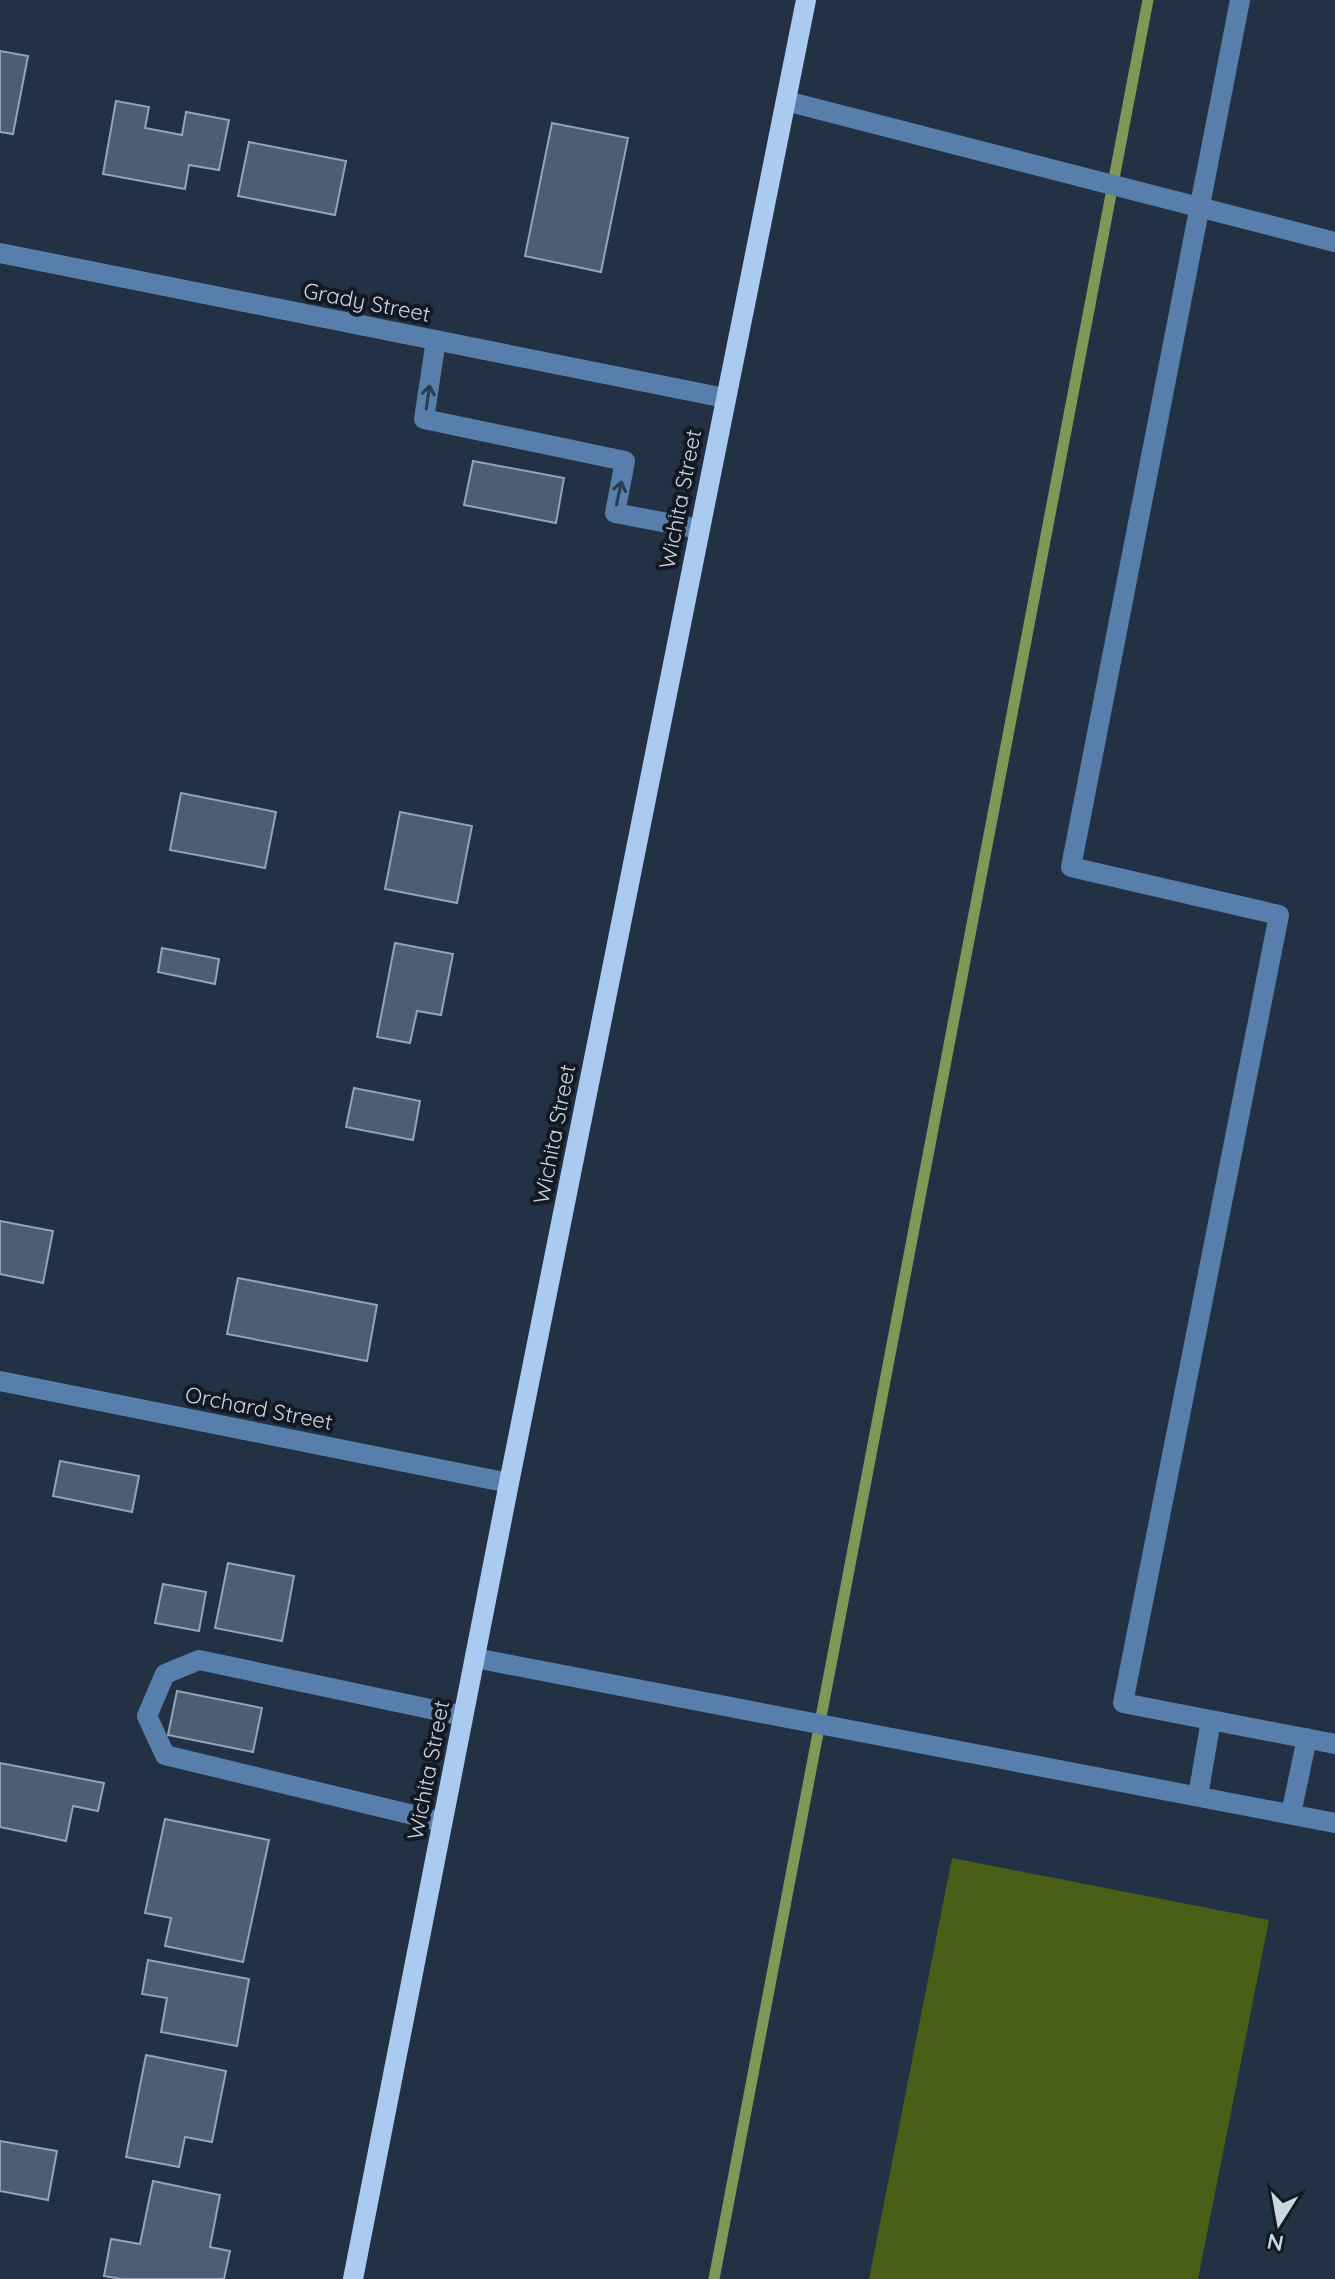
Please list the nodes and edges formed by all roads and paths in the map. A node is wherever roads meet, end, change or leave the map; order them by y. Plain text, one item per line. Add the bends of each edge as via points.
1 (806, 0) edge
2 (1240, 0) edge
3 (786, 101) junction
4 (1201, 207) junction
5 (1335, 242) edge
6 (0, 253) edge
7 (436, 340) junction
8 (725, 398) junction
9 (699, 529) junction
10 (0, 1381) edge
11 (509, 1483) junction
12 (475, 1658) junction
13 (463, 1716) junction
14 (1211, 1720) junction
15 (1307, 1738) junction
16 (1335, 1744) edge
17 (1198, 1796) junction
18 (1291, 1814) junction
19 (442, 1822) junction
20 (1335, 1823) edge
21 (353, 2279) edge

1 - 3 main road, Wichita Street
2 - 4 street
3 - 4 street
3 - 8 main road, Wichita Street
4 - 5 street
4 - 14 street via 1071,867 1279,915 1123,1703
6 - 7 street, Grady Street
7 - 8 street, Grady Street
9 -> 7 street via 615,513 625,461 424,419
8 - 9 main road, Wichita Street
9 - 11 main road, Wichita Street
10 - 11 street, Orchard Street
11 - 12 main road, Wichita Street
12 - 13 main road, Wichita Street
12 - 17 street
13 - 19 main road, Wichita Street
13 - 19 street via 199,1660 165,1674 147,1716 165,1755
14 - 15 street
14 - 17 street
15 - 16 street
15 - 18 street
17 - 18 street
18 - 20 street
19 - 21 main road, Wichita Street

